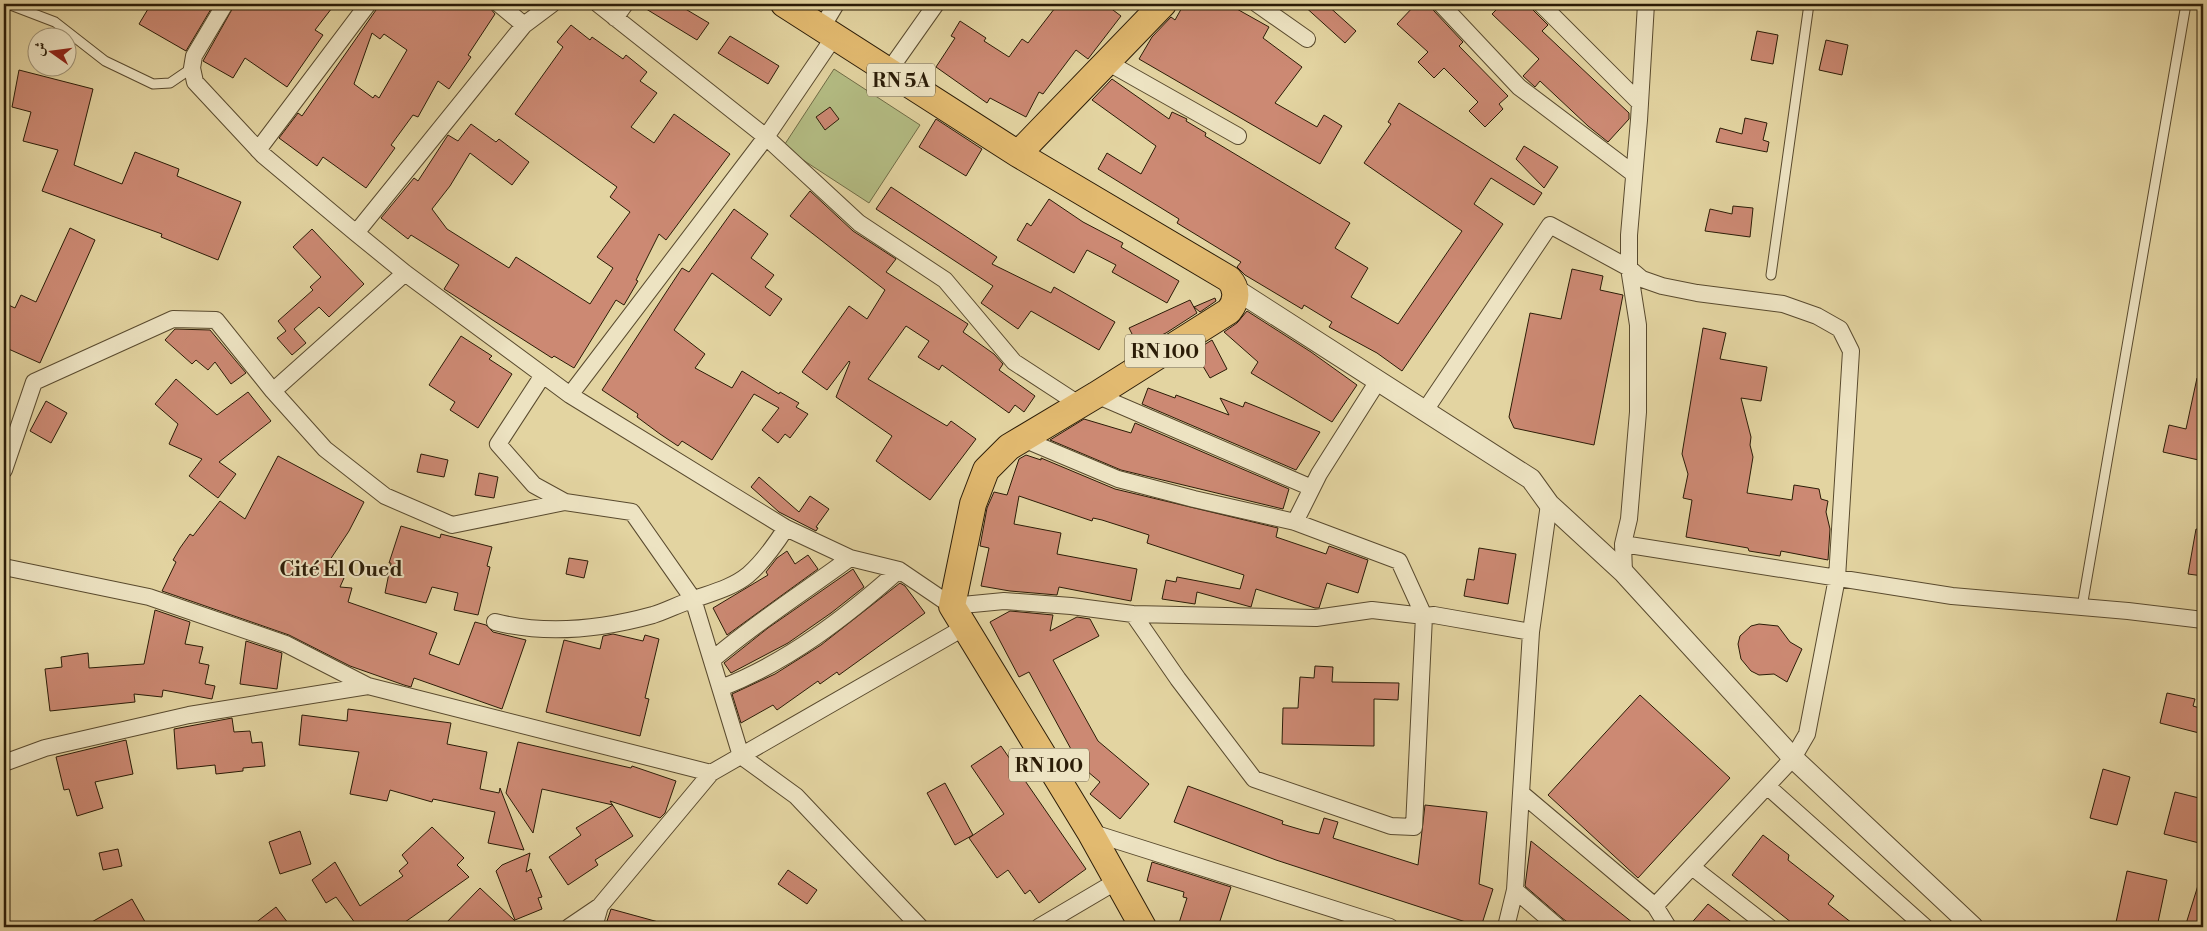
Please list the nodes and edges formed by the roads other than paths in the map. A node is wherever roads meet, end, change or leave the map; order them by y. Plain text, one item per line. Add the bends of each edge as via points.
1 (8, 4) edge
2 (225, 4) edge
3 (368, 4) edge
4 (499, 4) edge
5 (552, 4) edge
6 (598, 4) edge
7 (625, 4) edge
8 (784, 4) edge
9 (836, 4) edge
10 (936, 4) edge
11 (1163, 4) edge
12 (1257, 4) edge
13 (1441, 4) edge
14 (1541, 4) edge
15 (1646, 4) edge
16 (1810, 4) edge
17 (2186, 4) edge
18 (615, 18) junction
19 (524, 25) junction
20 (827, 33) junction
21 (1307, 39) dead end
22 (1107, 62) junction
23 (192, 68) junction
24 (888, 72) junction
25 (1640, 102) junction
26 (1238, 136) dead end
27 (766, 137) junction
28 (258, 150) junction
29 (1018, 154) junction
30 (1634, 174) junction
31 (356, 234) junction
32 (1629, 268) junction
33 (405, 273) junction
34 (1770, 275) dead end
35 (1235, 289) junction
36 (543, 375) junction
37 (1378, 381) junction
38 (273, 391) junction
39 (570, 394) junction
40 (1088, 400) junction
41 (1424, 412) junction
42 (1023, 438) junction
43 (4, 470) edge
44 (1312, 488) junction
45 (565, 502) junction
46 (1549, 504) junction
47 (1295, 522) junction
48 (786, 528) junction
49 (1622, 544) junction
50 (850, 558) junction
51 (4, 567) edge
52 (899, 570) junction
53 (1624, 573) junction
54 (1837, 578) junction
55 (693, 599) junction
56 (2082, 607) junction
57 (1133, 614) junction
58 (958, 616) junction
59 (1424, 616) junction
60 (2203, 620) edge
61 (495, 622) dead end
62 (1530, 632) junction
63 (712, 660) junction
64 (368, 686) junction
65 (721, 688) junction
66 (741, 756) junction
67 (1793, 758) junction
68 (4, 763) edge
69 (711, 773) junction
70 (1767, 786) junction
71 (1521, 793) junction
72 (1090, 832) junction
73 (1692, 867) junction
74 (1117, 881) junction
75 (1515, 890) junction
76 (600, 906) junction
77 (1656, 906) junction
78 (569, 927) edge
79 (594, 927) edge
80 (920, 927) edge
81 (1039, 927) edge
82 (1143, 927) edge
83 (1390, 927) edge
84 (1506, 927) edge
85 (1558, 927) edge
86 (1668, 927) edge
87 (1769, 927) edge
88 (1925, 927) edge
89 (1973, 927) edge

1 - 23 lane via 55,22 106,61 153,84 170,83
2 - 23 street via 194,56
3 - 28 street
4 - 19 street
5 - 19 street
6 - 18 street
7 - 18 street
8 - 20 main road, RN 5A
9 - 20 street
10 - 24 street
11 - 22 main road
12 - 21 street
13 - 30 street via 1519,87
14 - 25 street
15 - 25 street
16 - 34 lane
17 - 56 lane
18 - 27 street
19 - 31 street
20 - 24 main road, RN 5A
20 - 27 street
22 - 26 street
22 - 29 main road
23 - 28 street via 195,82
24 - 29 main road, RN 5A
25 - 30 street
27 - 39 street
27 - 40 street via 859,223 945,280 1014,362
28 - 31 street
29 - 35 main road via 1229,279
30 - 32 street
31 - 33 street
32 - 41 street via 1550,225
32 - 49 street via 1638,325 1638,412 1629,519
32 - 54 street via 1642,279 1662,286 1698,294 1783,304 1818,316 1840,329 1851,351
33 - 36 street
33 - 38 street
35 - 37 street
35 - 40 main road, RN 100 via 1235,301 1229,311
36 - 39 street
36 - 45 street via 498,444 534,485
37 - 41 street
37 - 44 street
38 - 43 street via 216,320 173,319 34,382
38 - 45 street via 325,449 385,496 452,526
39 - 48 street
40 - 42 main road, RN 100
40 - 44 street
41 - 46 street via 1531,479
42 - 47 street via 1118,479
42 - 58 main road, RN 100 via 986,470 973,504
44 - 47 street
45 - 55 street via 632,512
46 - 53 street
46 - 62 street
47 - 59 street via 1399,561
48 - 50 street
48 - 55 street via 771,551 747,576 716,592
49 - 53 street
49 - 54 street
50 - 52 street
50 - 63 street via 744,633
51 - 64 street via 149,597 286,644
52 - 58 street
52 - 65 street via 855,609 804,644 753,676
53 - 67 street
54 - 56 street via 1952,596
54 - 67 street via 1807,734
55 - 61 street via 654,614 589,627 532,629
55 - 63 street
56 - 60 street
57 - 58 street via 1004,601
57 - 59 street via 1316,618 1372,610
57 - 59 street via 1254,779 1391,826 1414,827
58 - 66 street
58 - 72 main road, RN 100
59 - 62 street
62 - 71 street
63 - 65 street
64 - 68 street via 189,715 45,748
64 - 69 street
65 - 66 street
66 - 69 street
66 - 80 street via 796,796
67 - 70 street
67 - 89 street
69 - 76 street
70 - 73 street
70 - 88 street
71 - 75 street
71 - 77 street
72 - 74 main road, RN 100
72 - 83 street
73 - 77 street
73 - 87 street
74 - 81 street
74 - 82 main road, RN 100
75 - 84 street
75 - 85 street
76 - 78 street
76 - 79 street
77 - 86 street

